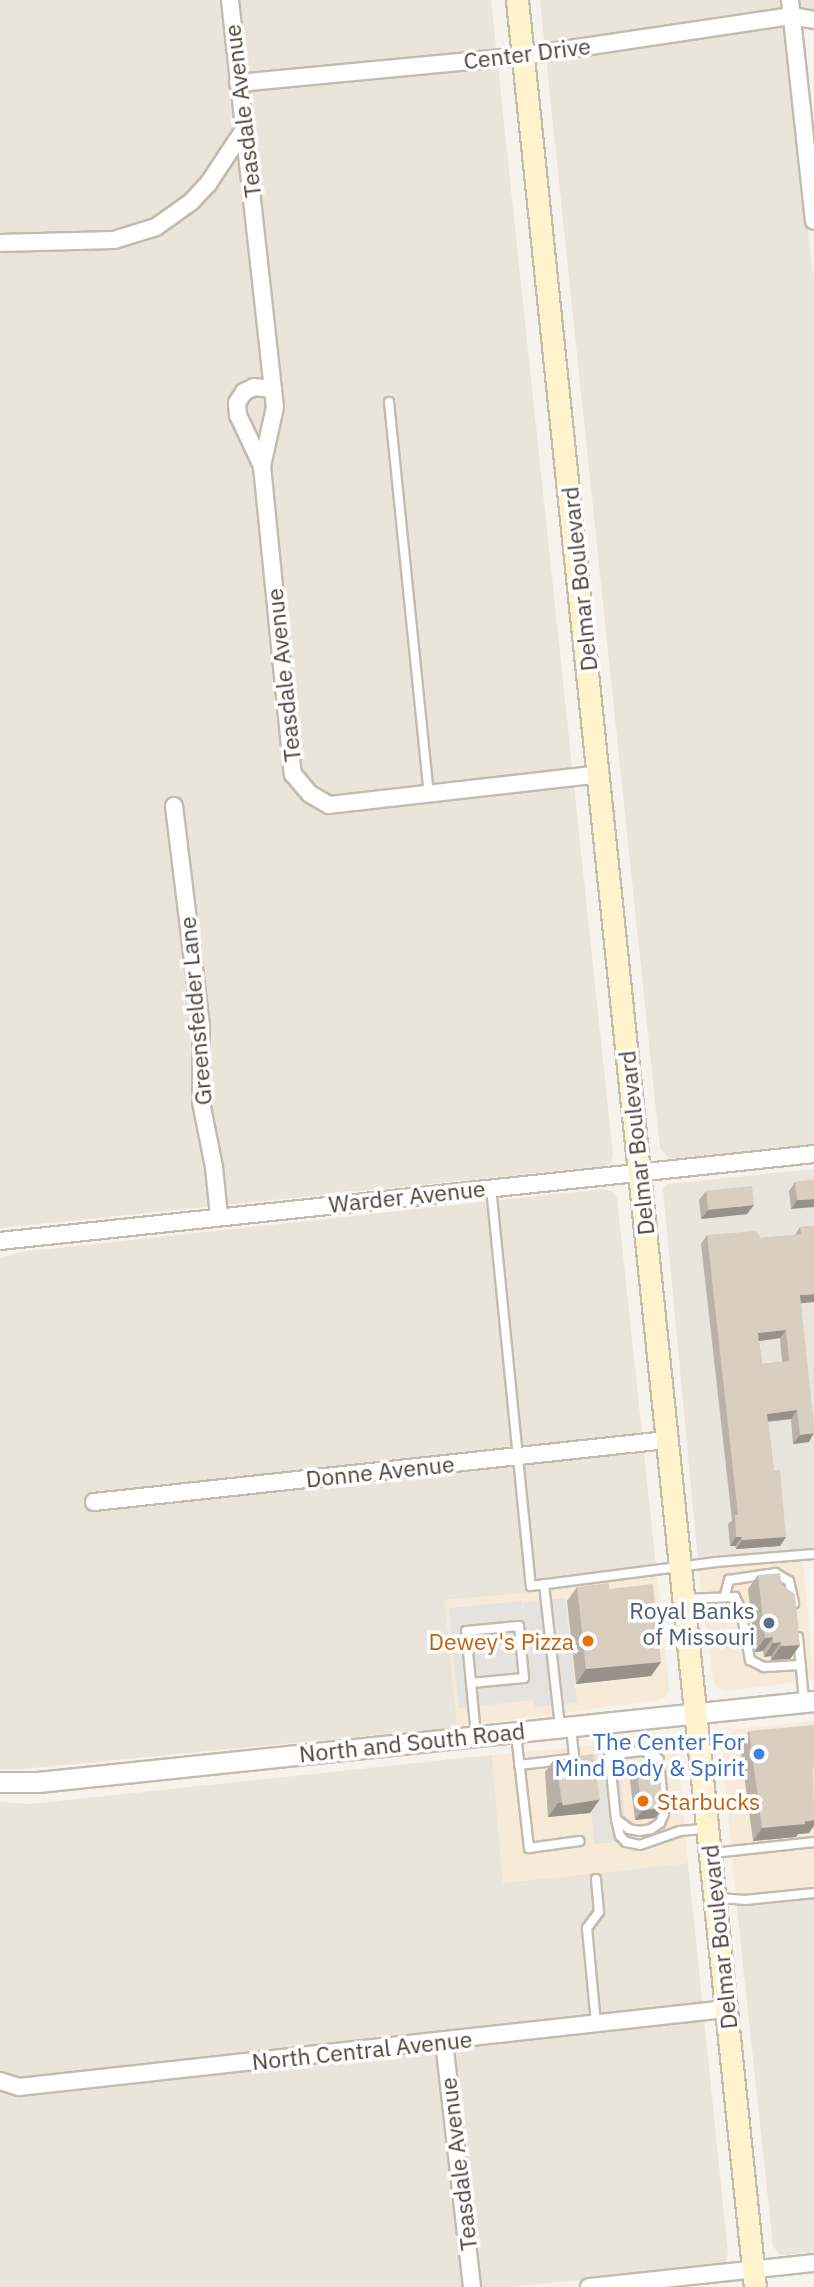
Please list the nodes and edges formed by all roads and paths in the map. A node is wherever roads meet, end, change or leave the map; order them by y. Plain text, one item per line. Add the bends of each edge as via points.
1 (517, 0) edge
2 (226, 4) edge
3 (791, 8) edge
4 (814, 20) edge
5 (523, 56) junction
6 (238, 83) junction
7 (245, 128) junction
8 (814, 221) edge
9 (0, 243) edge
10 (273, 389) junction
11 (389, 402) dead end
12 (262, 466) junction
13 (600, 774) junction
14 (429, 793) junction
15 (174, 806) dead end
16 (814, 1154) edge
17 (639, 1172) junction
18 (491, 1187) junction
19 (219, 1216) junction
20 (0, 1241) edge
21 (667, 1440) junction
22 (517, 1456) junction
23 (94, 1502) dead end
24 (814, 1554) edge
25 (681, 1569) junction
26 (544, 1584) junction
27 (725, 1595) junction
28 (684, 1599) junction
29 (795, 1613) edge
30 (797, 1626) edge
31 (801, 1665) junction
32 (471, 1683) junction
33 (809, 1701) edge
34 (697, 1712) junction
35 (605, 1721) junction
36 (565, 1725) junction
37 (515, 1731) junction
38 (477, 1735) junction
39 (609, 1755) junction
40 (519, 1765) junction
41 (5, 1783) edge
42 (616, 1819) junction
43 (708, 1829) junction
44 (580, 1841) dead end
45 (814, 1842) edge
46 (710, 1853) junction
47 (596, 1879) dead end
48 (814, 1893) edge
49 (715, 1898) junction
50 (725, 2009) junction
51 (596, 2024) junction
52 (444, 2041) junction
53 (0, 2081) edge
54 (814, 2263) edge
55 (754, 2278) edge
56 (472, 2287) edge
57 (589, 2287) edge

1 - 5 main road, Delmar Boulevard
2 - 6 street, Teasdale Avenue
3 - 4 street, Center Drive
3 - 5 street, Center Drive
3 - 8 street
5 - 6 street, Center Drive
5 - 13 main road, Delmar Boulevard
6 - 7 street, Teasdale Avenue
7 - 9 street via 208,184 156,227 114,240
7 - 10 street, Teasdale Avenue
10 - 12 street, Teasdale Avenue via 274,424
10 - 12 street, Teasdale Avenue via 254,387 237,403
11 - 14 lane
12 - 14 street, Teasdale Avenue via 293,774 310,794 328,805
13 - 14 street, Teasdale Avenue
13 - 17 main road, Delmar Boulevard
15 - 19 street, Greensfelder Lane via 201,1027 201,1102
16 - 17 street, Warder Avenue
17 - 18 street, Warder Avenue
17 - 21 main road, Delmar Boulevard
18 - 19 street, Warder Avenue
18 - 22 lane
19 - 20 street, Warder Avenue
21 - 22 street, Donne Avenue
21 - 25 main road, Delmar Boulevard
22 - 23 street, Donne Avenue
22 - 26 lane via 531,1586
24 - 25 lane
25 - 26 lane
25 - 28 main road, Delmar Boulevard
26 - 36 lane
27 - 28 lane
27 - 29 lane via 729,1580 775,1573 792,1587
27 - 31 lane via 738,1600 750,1660 764,1667
28 - 34 main road, Delmar Boulevard
30 - 31 lane
31 - 33 lane
32 - 32 lane via 466,1631 519,1626 524,1678
32 - 38 lane
33 - 34 street, North and South Road
34 - 35 street, North and South Road
34 - 43 main road, Delmar Boulevard
35 - 36 street, North and South Road
35 - 39 lane
36 - 37 street, North and South Road
36 - 40 lane via 574,1756
37 - 38 street, North and South Road
37 - 40 lane
38 - 41 street, North and South Road
39 - 42 lane
39 - 42 lane via 640,1751 659,1760 664,1814 660,1823 640,1831
40 - 44 lane via 529,1848
42 - 43 lane via 620,1836 640,1845 680,1831
43 - 46 main road, Delmar Boulevard
45 - 46 lane
46 - 49 main road, Delmar Boulevard
47 - 51 lane via 599,1912 587,1928
48 - 49 lane via 745,1900
49 - 50 main road, Delmar Boulevard
50 - 51 street, North Central Avenue
50 - 55 main road, Delmar Boulevard
51 - 52 street, North Central Avenue
52 - 53 street, North Central Avenue via 19,2087
52 - 56 street, Teasdale Avenue
54 - 55 street
55 - 57 street

